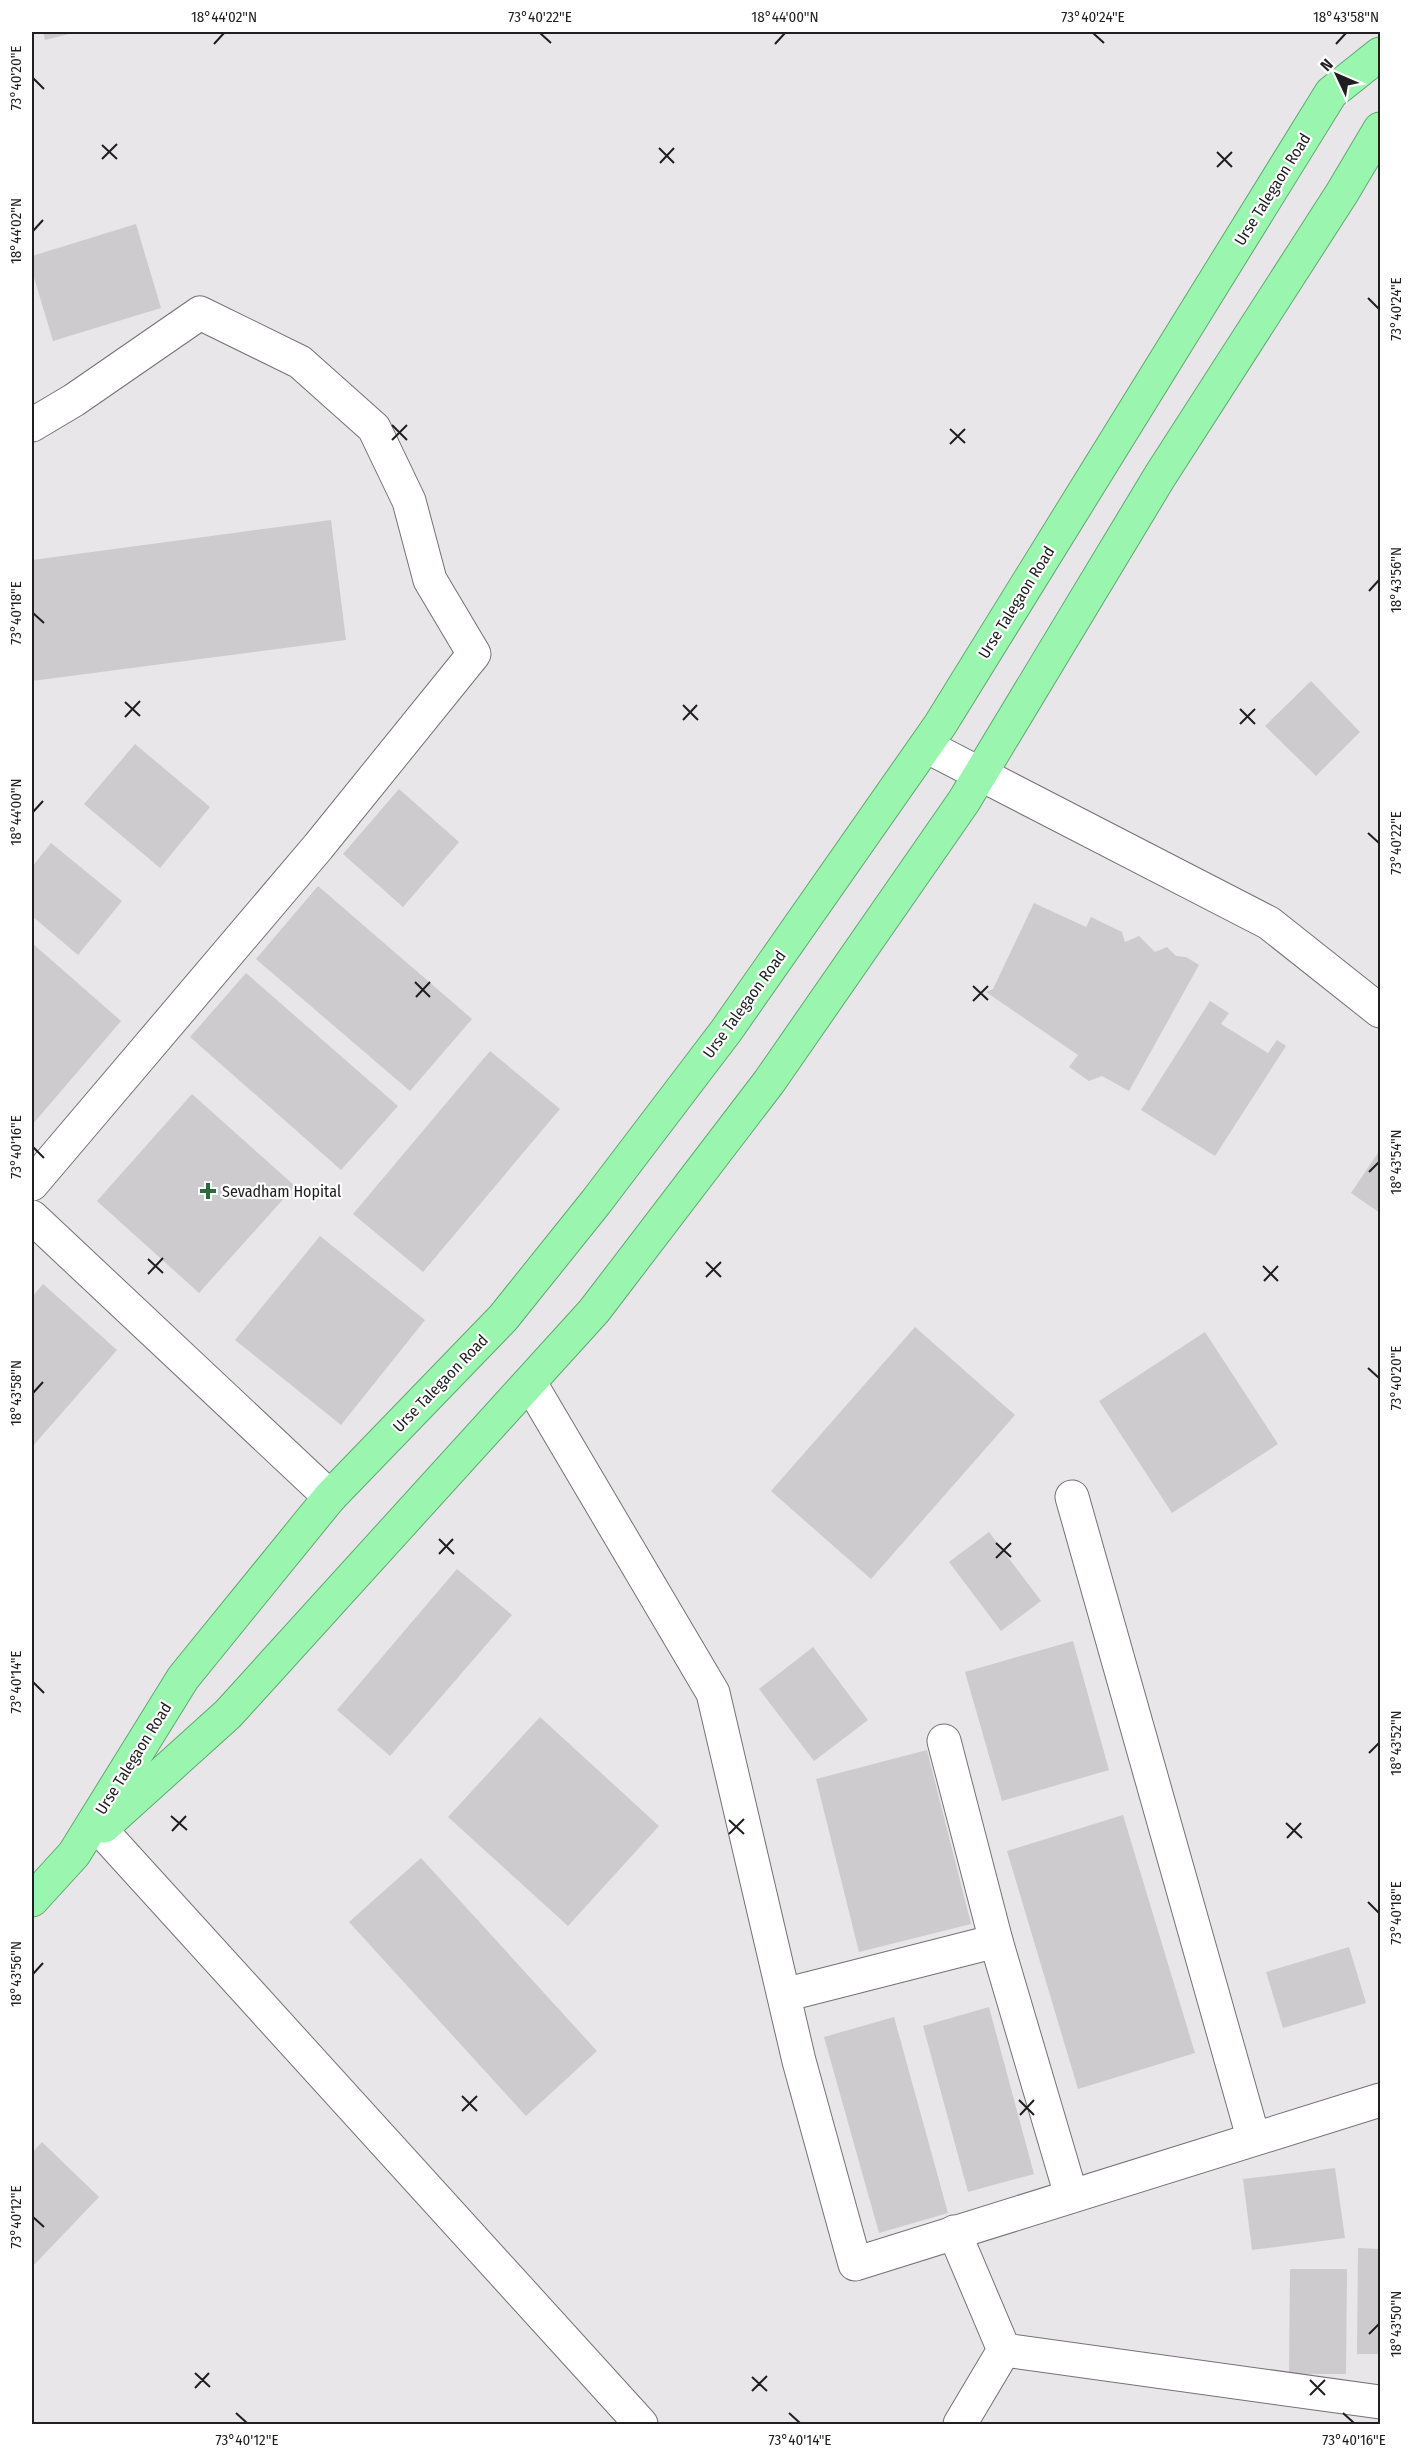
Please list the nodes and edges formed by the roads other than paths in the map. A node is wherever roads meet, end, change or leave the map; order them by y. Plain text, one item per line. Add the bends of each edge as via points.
1 (1380, 54) edge
2 (1380, 129) edge
3 (32, 425) edge
4 (926, 746) junction
5 (981, 773) junction
6 (1380, 1011) edge
7 (32, 1184) edge
8 (32, 1217) edge
9 (530, 1383) junction
10 (330, 1497) junction
11 (1072, 1497) dead end
12 (944, 1741) dead end
13 (100, 1829) junction
14 (74, 1854) junction
15 (32, 1900) edge
16 (996, 1941) junction
17 (784, 1995) junction
18 (1380, 2100) edge
19 (1253, 2138) junction
20 (1071, 2195) junction
21 (954, 2232) junction
22 (1004, 2350) junction
23 (1380, 2402) edge
24 (641, 2424) edge
25 (960, 2424) edge

1 - 4 highway, Urse Talegaon Road via 1331,93
2 - 5 highway via 1160,476
3 - 7 street via 200,313 300,362 374,428 409,501 430,580 474,654 318,847
4 - 5 street
4 - 10 highway, Urse Talegaon Road via 726,1031 596,1202 503,1318
5 - 6 street via 1269,923
5 - 9 highway via 770,1082 594,1311
8 - 10 street
9 - 13 highway via 228,1714
9 - 17 street via 713,1693
10 - 14 highway, Urse Talegaon Road via 183,1678
11 - 19 street
12 - 16 street
13 - 14 highway
13 - 24 street
14 - 15 highway, Urse Talegaon Road
16 - 17 street
16 - 20 street
17 - 21 street via 855,2264
18 - 19 street
19 - 20 street
20 - 21 street
21 - 22 street
22 - 23 street
22 - 25 street

